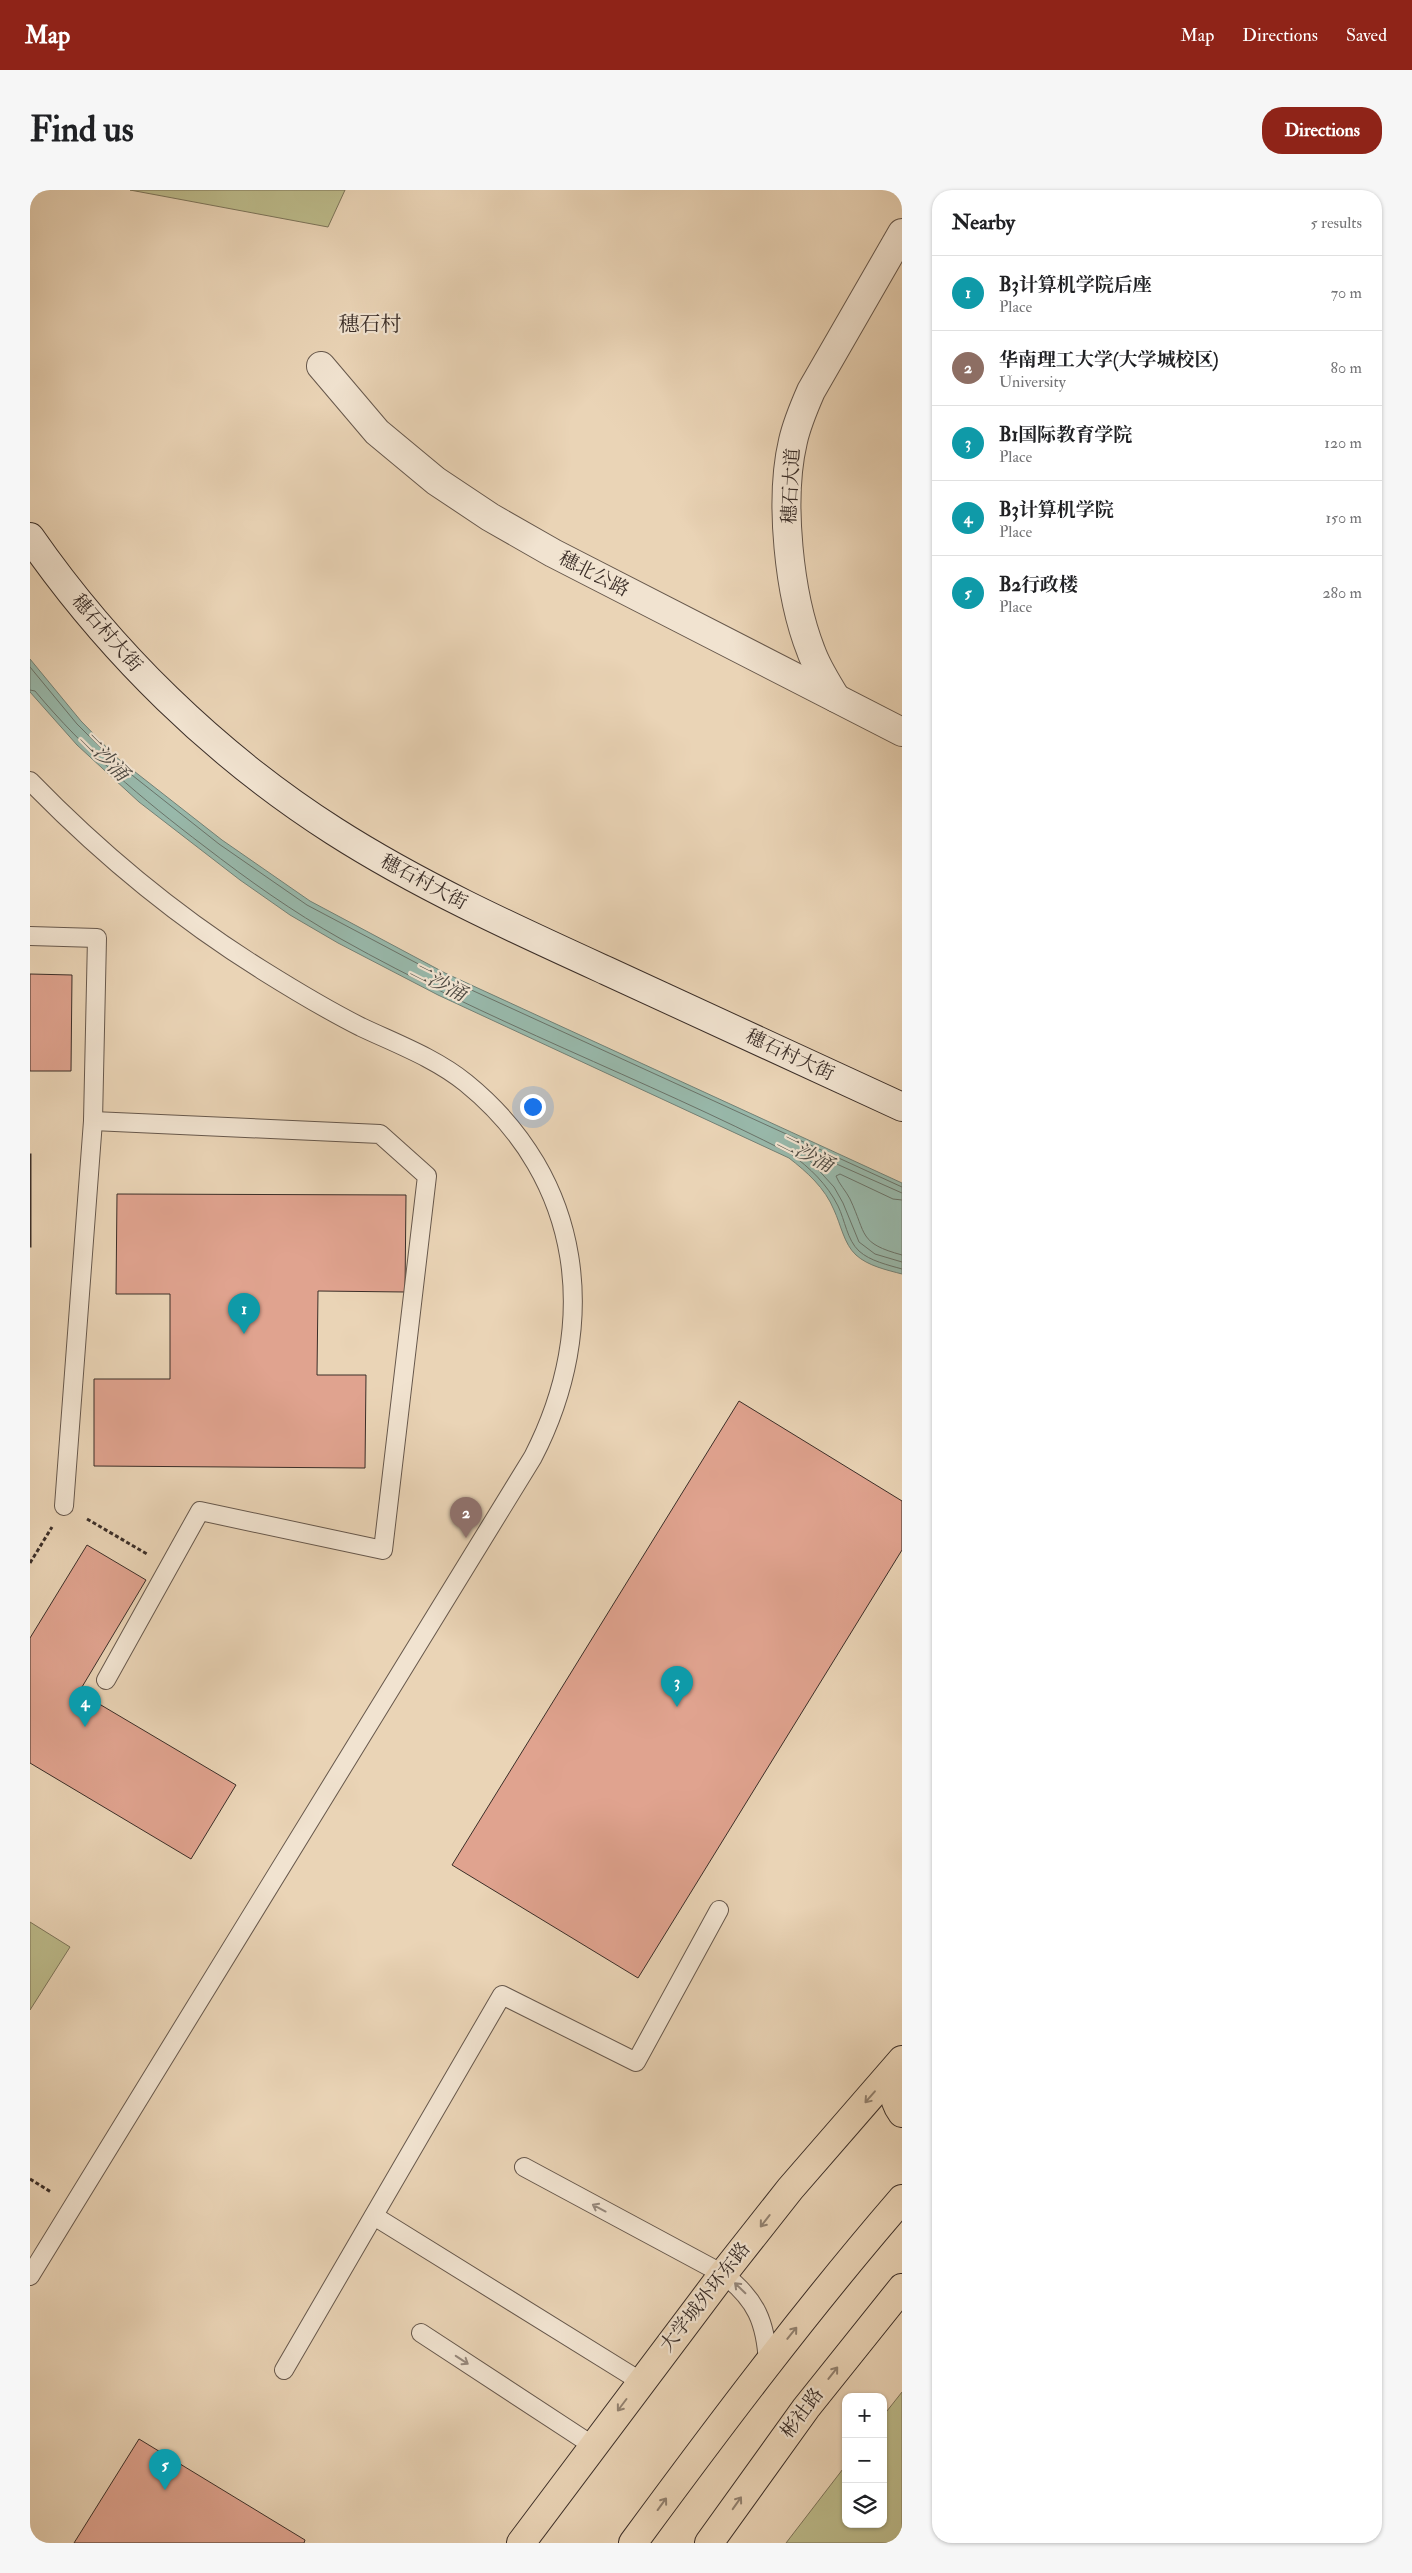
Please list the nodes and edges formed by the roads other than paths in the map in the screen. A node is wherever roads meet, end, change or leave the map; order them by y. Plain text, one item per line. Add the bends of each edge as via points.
1 (902, 233) edge
2 (321, 366) dead end
3 (30, 537) edge
4 (836, 698) junction
5 (902, 732) edge
6 (30, 781) edge
7 (30, 936) edge
8 (902, 1107) edge
9 (93, 1121) junction
10 (64, 1506) road end
11 (106, 1680) dead end
12 (719, 1910) dead end
13 (902, 2061) edge
14 (902, 2113) edge
15 (524, 2167) dead end
16 (902, 2199) edge
17 (374, 2216) junction
18 (723, 2274) junction
19 (30, 2276) edge
20 (902, 2288) edge
21 (421, 2333) dead end
22 (768, 2364) junction
23 (284, 2370) dead end
24 (640, 2381) junction
25 (592, 2445) junction
26 (521, 2543) edge
27 (633, 2543) edge
28 (709, 2543) edge

1 - 4 street, 穗石大道 via 811,391 792,442 788,468 788,531 797,604 812,654
2 - 4 street, 穗北公路 via 377,432 436,480 490,517 553,553
3 - 8 street, 穗石村大街 via 91,616 144,675 239,762 332,830 384,862 553,946
4 - 5 street, 穗北公路
6 - 19 lane via 113,862 214,938 306,996 437,1063 490,1105 530,1153 549,1189 570,1253 574,1309 567,1371 551,1421 533,1456
7 - 9 lane via 97,938
9 - 10 lane
9 - 11 lane via 380,1134 426,1176 383,1550 200,1511
12 - 17 lane via 636,2062 502,1995
13 - 14 main road via 893,2082 894,2096
13 -> 18 main road, 大学城外环东路 via 790,2189
18 -> 15 lane
22 -> 16 main road
17 - 23 lane
17 - 24 lane
22 -> 18 lane via 763,2325 754,2303
18 - 24 main road, 大学城外环东路
28 -> 20 main road, 彬社路 via 800,2415
21 -> 25 lane
27 -> 22 main road
24 -> 25 main road, 大学城外环东路
25 - 26 main road, 大学城外环东路

